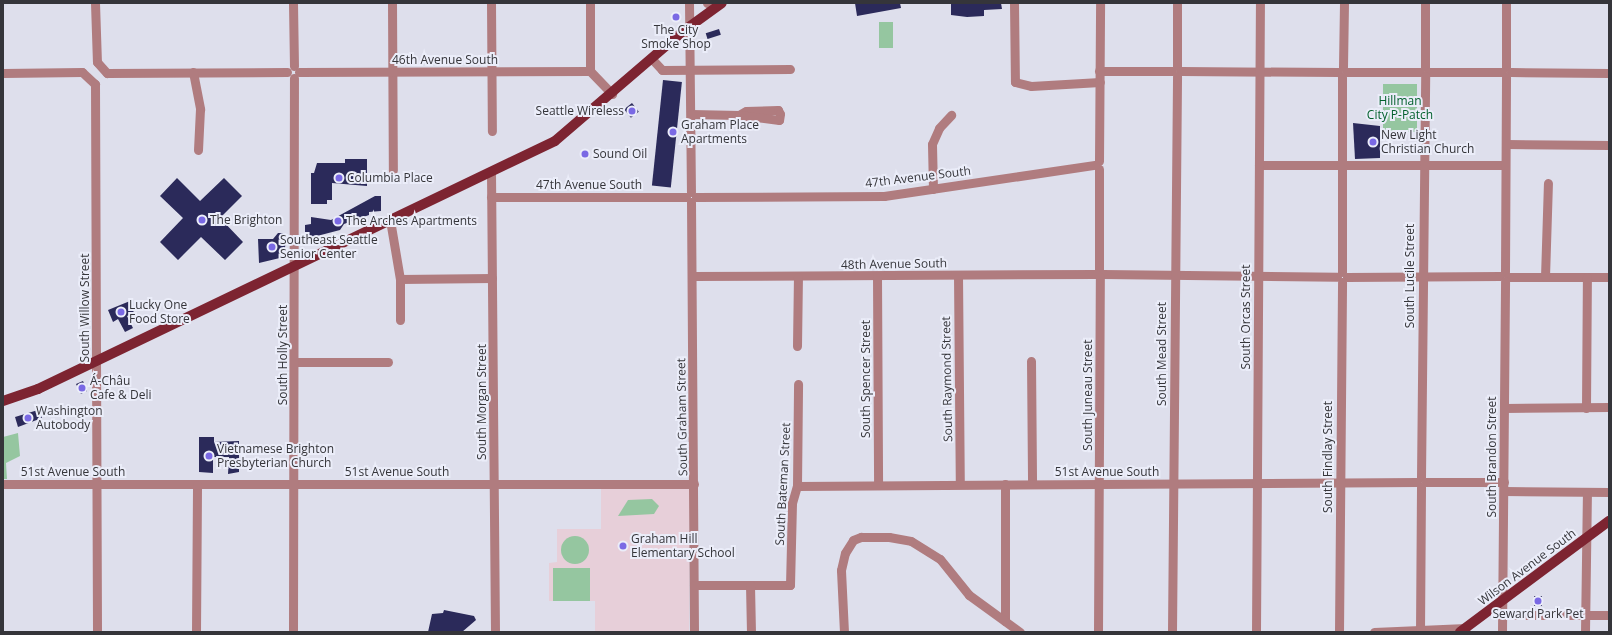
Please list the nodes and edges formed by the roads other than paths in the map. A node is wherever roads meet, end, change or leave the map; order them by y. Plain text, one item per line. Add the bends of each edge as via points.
1 (95, 3) edge
2 (293, 3) edge
3 (392, 3) edge
4 (491, 3) edge
5 (590, 3) edge
6 (688, 3) edge
7 (707, 3) edge
8 (1014, 3) edge
9 (1100, 3) edge
10 (1177, 3) edge
11 (1260, 3) edge
12 (1344, 3) edge
13 (1425, 3) edge
14 (1506, 3) edge
15 (720, 4) edge
16 (689, 26) junction
17 (651, 58) junction
18 (790, 69) dead end
19 (690, 70) junction
20 (590, 71) junction
21 (1099, 71) junction
22 (1177, 71) junction
23 (193, 72) junction
24 (293, 72) junction
25 (393, 72) junction
26 (491, 72) junction
27 (1259, 72) junction
28 (1343, 72) junction
29 (1425, 72) junction
30 (1506, 72) junction
31 (3, 73) edge
32 (1609, 73) edge
33 (1100, 82) junction
34 (612, 94) junction
35 (691, 114) junction
36 (739, 115) dead end
37 (951, 115) dead end
38 (492, 132) dead end
39 (1506, 144) junction
40 (1609, 145) edge
41 (198, 150) dead end
42 (1098, 165) junction
43 (1259, 165) junction
44 (1342, 165) junction
45 (1505, 165) junction
46 (1423, 166) junction
47 (393, 170) dead end
48 (491, 173) junction
49 (1548, 183) dead end
50 (933, 189) junction
51 (492, 197) junction
52 (691, 197) junction
53 (390, 220) junction
54 (294, 266) junction
55 (1099, 274) junction
56 (1175, 274) junction
57 (958, 275) junction
58 (692, 276) junction
59 (878, 276) junction
60 (798, 277) junction
61 (1258, 277) junction
62 (1342, 277) junction
63 (1422, 277) junction
64 (1505, 277) junction
65 (1545, 277) junction
66 (1588, 277) junction
67 (1609, 277) edge
68 (492, 278) junction
69 (400, 279) junction
70 (400, 320) dead end
71 (797, 346) dead end
72 (97, 359) junction
73 (1031, 361) dead end
74 (295, 362) junction
75 (388, 362) dead end
76 (798, 384) dead end
77 (3, 401) edge
78 (1504, 408) junction
79 (1586, 408) junction
80 (1609, 408) edge
81 (1421, 482) junction
82 (1504, 482) junction
83 (295, 483) junction
84 (878, 483) junction
85 (1257, 483) junction
86 (1340, 483) junction
87 (3, 484) edge
88 (98, 484) junction
89 (494, 484) junction
90 (694, 484) junction
91 (960, 484) junction
92 (1005, 484) junction
93 (1032, 484) junction
94 (1099, 484) junction
95 (1174, 484) junction
96 (197, 485) junction
97 (797, 486) junction
98 (1504, 491) junction
99 (1587, 492) junction
100 (1609, 492) edge
101 (1609, 521) edge
102 (1586, 539) junction
103 (694, 585) junction
104 (750, 585) junction
105 (1503, 601) junction
106 (1502, 615) junction
107 (1609, 615) edge
108 (1585, 616) junction
109 (1005, 621) junction
110 (1420, 630) edge
111 (1463, 630) edge
112 (97, 632) edge
113 (196, 632) edge
114 (294, 632) edge
115 (495, 632) edge
116 (694, 632) edge
117 (751, 632) edge
118 (844, 632) edge
119 (1020, 632) edge
120 (1098, 632) edge
121 (1172, 632) edge
122 (1256, 632) edge
123 (1339, 632) edge
124 (1374, 632) edge
125 (1502, 632) edge
126 (1585, 632) edge

1 - 23 street, 46th Avenue South via 96,58 103,71
2 - 24 street, South Holly Street
3 - 25 street
4 - 26 street
5 - 20 street
6 - 16 street, South Graham Street
7 - 15 street
8 - 33 street via 1015,82 1024,86
9 - 21 street, South Juneau Street
10 - 22 street, South Mead Street
11 - 27 street, South Orcas Street
12 - 28 street, South Findlay Street
13 - 29 street, South Lucile Street
14 - 30 street, South Brandon Street
15 - 16 main road
16 - 17 main road
16 - 19 street, South Graham Street
17 - 19 street via 662,70
17 - 34 main road
18 - 19 street
19 - 35 street, South Graham Street
20 - 26 street, 46th Avenue South
20 - 34 street
21 - 22 street
21 - 33 street, South Juneau Street
22 - 27 street
22 - 56 street, South Mead Street
23 - 24 street, 46th Avenue South
23 - 41 street via 200,109
24 - 25 street, 46th Avenue South
24 - 54 street, South Holly Street
25 - 26 street, 46th Avenue South
25 - 47 street
26 - 38 street
27 - 28 street
27 - 43 street, South Orcas Street
28 - 29 street
28 - 44 street, South Findlay Street
29 - 30 street
29 - 46 street, South Lucile Street
30 - 32 street
30 - 39 street, South Brandon Street
31 - 72 street, South Willow Street via 82,72 93,80 96,89
33 - 42 street, South Juneau Street
34 - 48 main road via 560,138
35 - 36 street
35 - 52 street, South Graham Street
37 - 50 street via 939,128 932,144
39 - 40 street
39 - 45 street, South Brandon Street
42 - 50 street, 47th Avenue South
42 - 55 street, South Juneau Street
43 - 44 street
43 - 61 street, South Orcas Street
44 - 46 street
44 - 62 street, South Findlay Street
45 - 46 street
45 - 64 street, South Brandon Street
46 - 63 street, South Lucile Street
48 - 51 street, South Morgan Street
48 - 53 main road
49 - 65 street
50 - 52 street, 47th Avenue South via 882,196
51 - 52 street, 47th Avenue South
51 - 68 street, South Morgan Street
52 - 58 street, South Graham Street
53 - 54 main road
53 - 69 street
54 - 72 main road
54 - 74 street, South Holly Street
55 - 56 street, 48th Avenue South
55 - 57 street, 48th Avenue South
55 - 94 street, South Juneau Street
56 - 61 street, 48th Avenue South
56 - 95 street, South Mead Street
57 - 59 street, 48th Avenue South
57 - 91 street, South Raymond Street
58 - 60 street, 48th Avenue South
58 - 90 street, South Graham Street
59 - 60 street, 48th Avenue South
59 - 84 street, South Spencer Street
60 - 71 street
61 - 62 street, 48th Avenue South
61 - 85 street, South Orcas Street
62 - 63 street, 48th Avenue South
62 - 86 street, South Findlay Street
63 - 64 street, 48th Avenue South
63 - 81 street, South Lucile Street
64 - 65 street, 48th Avenue South
64 - 78 street, South Brandon Street
65 - 66 street, 48th Avenue South
66 - 67 street, 48th Avenue South
66 - 79 street
68 - 69 street
68 - 89 street, South Morgan Street
69 - 70 street
72 - 77 main road via 38,389
72 - 88 street, South Willow Street
73 - 93 street
74 - 75 street
74 - 83 street, South Holly Street
76 - 97 street, South Bateman Street
78 - 79 street
78 - 82 street, South Brandon Street
79 - 80 street
81 - 82 street, 51st Avenue South
81 - 86 street, 51st Avenue South
81 - 110 street, South Lucile Street
82 - 98 street, South Brandon Street
83 - 89 street, 51st Avenue South
83 - 96 street, 51st Avenue South
83 - 114 street, South Holly Street
84 - 91 street, 51st Avenue South
84 - 97 street, 51st Avenue South
85 - 86 street, 51st Avenue South
85 - 95 street, 51st Avenue South
85 - 122 street, South Orcas Street
86 - 123 street, South Findlay Street
87 - 88 street, 51st Avenue South
88 - 96 street, 51st Avenue South
88 - 112 street, South Willow Street
89 - 90 street, 51st Avenue South
89 - 115 street, South Morgan Street
90 - 103 street, South Graham Street
91 - 92 street, 51st Avenue South
92 - 93 street, 51st Avenue South
92 - 109 street
93 - 94 street, 51st Avenue South
94 - 95 street, 51st Avenue South
94 - 120 street, South Juneau Street
95 - 121 street, South Mead Street
96 - 113 street
97 - 104 street, South Bateman Street via 792,503 790,585
98 - 99 street
98 - 105 street, South Brandon Street
99 - 100 street
99 - 102 street
101 - 102 main road, Wilson Avenue South
102 - 105 main road, Wilson Avenue South
102 - 108 street
103 - 104 street
103 - 116 street, South Graham Street
104 - 117 street
105 - 106 street, South Brandon Street
105 - 111 main road, Wilson Avenue South
106 - 108 street
106 - 125 street, South Brandon Street
107 - 108 street
108 - 126 street
109 - 118 street via 969,595 940,559 911,541 861,537 853,540 845,553 841,570
109 - 119 street
110 - 111 street
110 - 124 street

